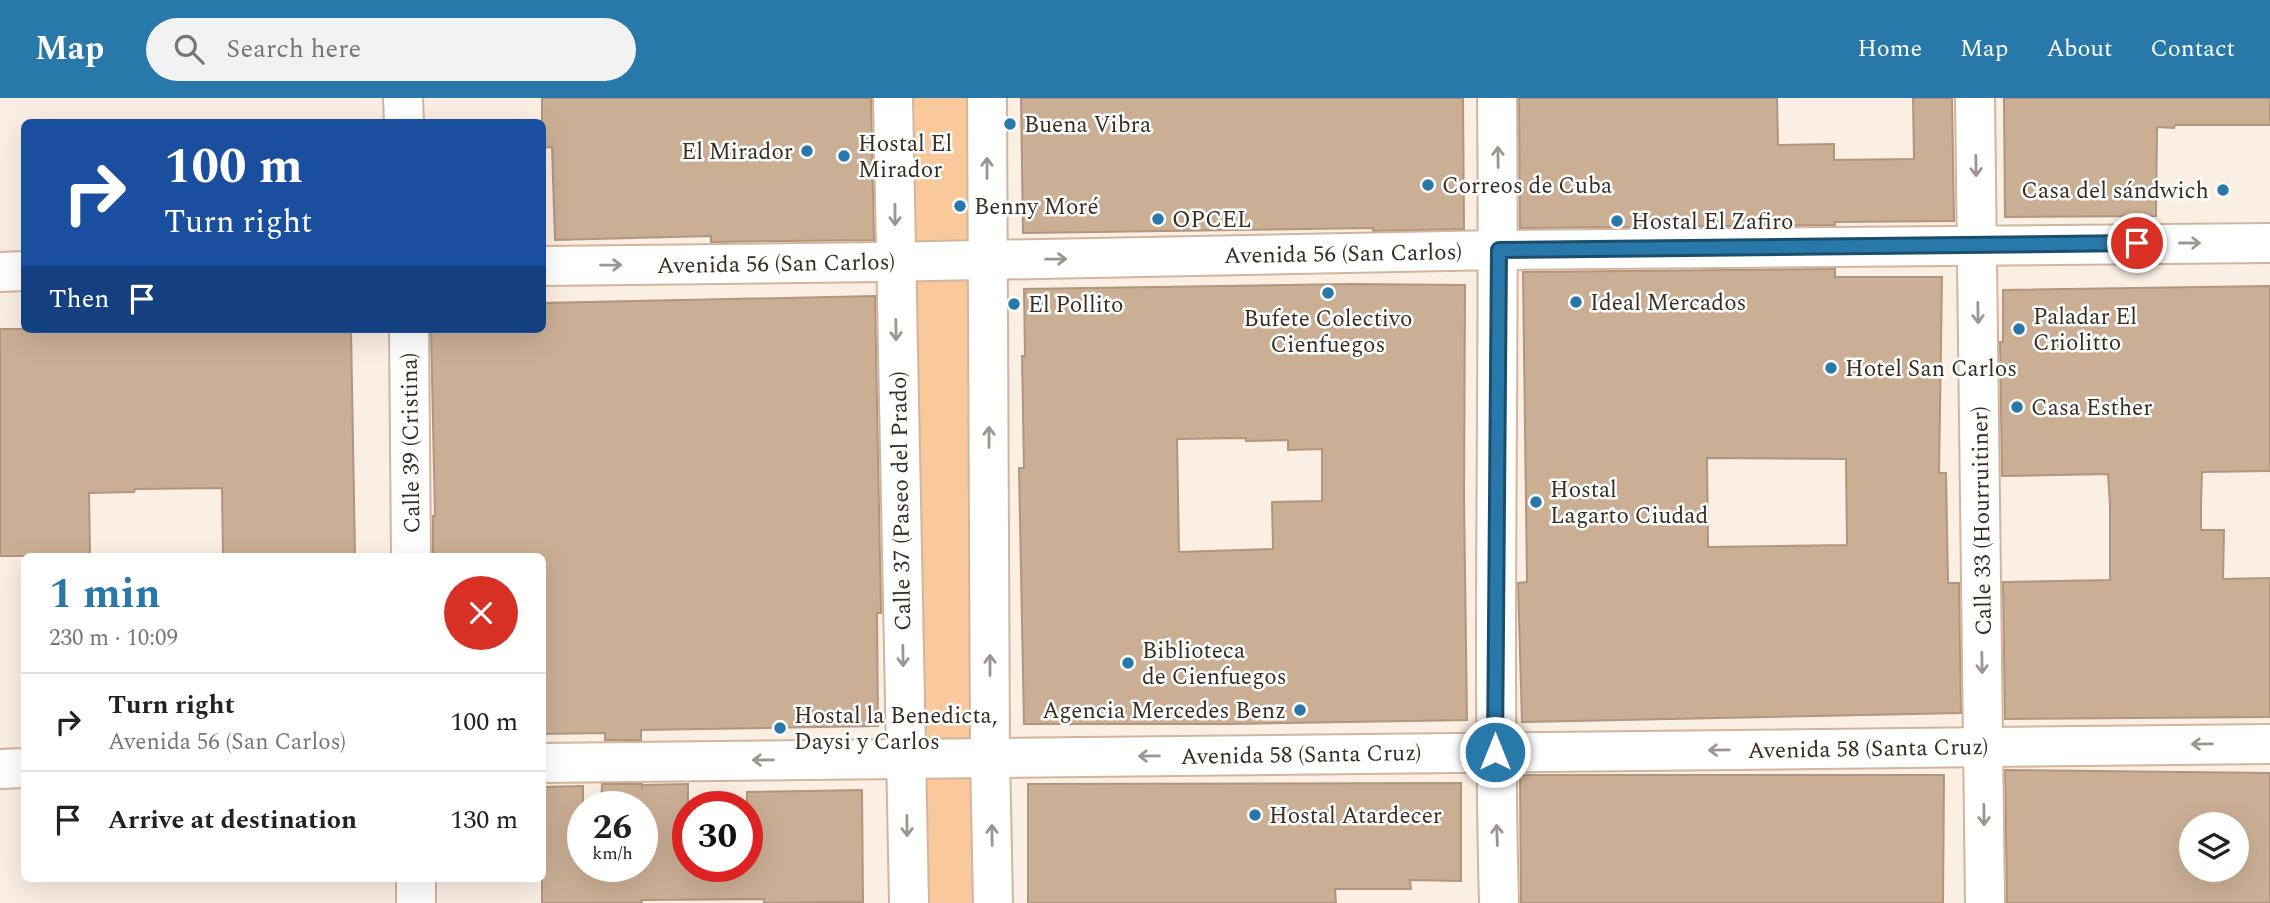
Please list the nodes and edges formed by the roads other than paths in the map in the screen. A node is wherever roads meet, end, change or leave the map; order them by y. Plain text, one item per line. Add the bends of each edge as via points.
1 (403, 98) edge
2 (894, 98) edge
3 (987, 98) edge
4 (1497, 98) edge
5 (1975, 98) edge
6 (404, 119) edge
7 (2270, 243) edge
8 (1977, 244) junction
9 (1499, 250) junction
10 (988, 260) junction
11 (895, 262) junction
12 (546, 266) edge
13 (21, 271) edge
14 (0, 272) edge
15 (408, 333) edge
16 (411, 553) edge
17 (2270, 744) edge
18 (1983, 747) junction
19 (1495, 752) junction
20 (990, 757) junction
21 (905, 758) junction
22 (546, 763) edge
23 (21, 768) edge
24 (0, 769) edge
25 (416, 882) edge
26 (416, 903) edge
27 (909, 903) edge
28 (993, 903) edge
29 (1499, 903) edge
30 (1985, 903) edge

1 - 6 main road
2 -> 11 main road, Calle 37 (Paseo del Prado)
10 -> 3 main road
9 -> 4 main road
5 -> 8 main road, Calle 33 (Hourruitiner)
8 -> 7 main road, Avenida 56 (San Carlos)
8 - 9 main road, Avenida 56 (San Carlos)
8 -> 18 main road, Calle 33 (Hourruitiner)
10 -> 9 main road, Avenida 56 (San Carlos)
9 - 19 main road
10 - 11 main road, Avenida 56 (San Carlos)
20 -> 10 main road
12 -> 11 main road, Avenida 56 (San Carlos)
11 -> 21 main road, Calle 37 (Paseo del Prado)
13 - 14 main road
15 - 16 main road, Calle 39 (Cristina)
17 -> 18 main road, Avenida 58 (Santa Cruz)
18 -> 19 main road, Avenida 58 (Santa Cruz)
18 -> 30 main road, Calle 33 (Hourruitiner)
19 -> 20 main road, Avenida 58 (Santa Cruz)
29 -> 19 main road
20 - 21 main road, Avenida 58 (Santa Cruz)
28 -> 20 main road
21 -> 22 main road, Avenida 58 (Santa Cruz)
21 -> 27 main road, Calle 37 (Paseo del Prado)
23 - 24 main road
25 - 26 main road

